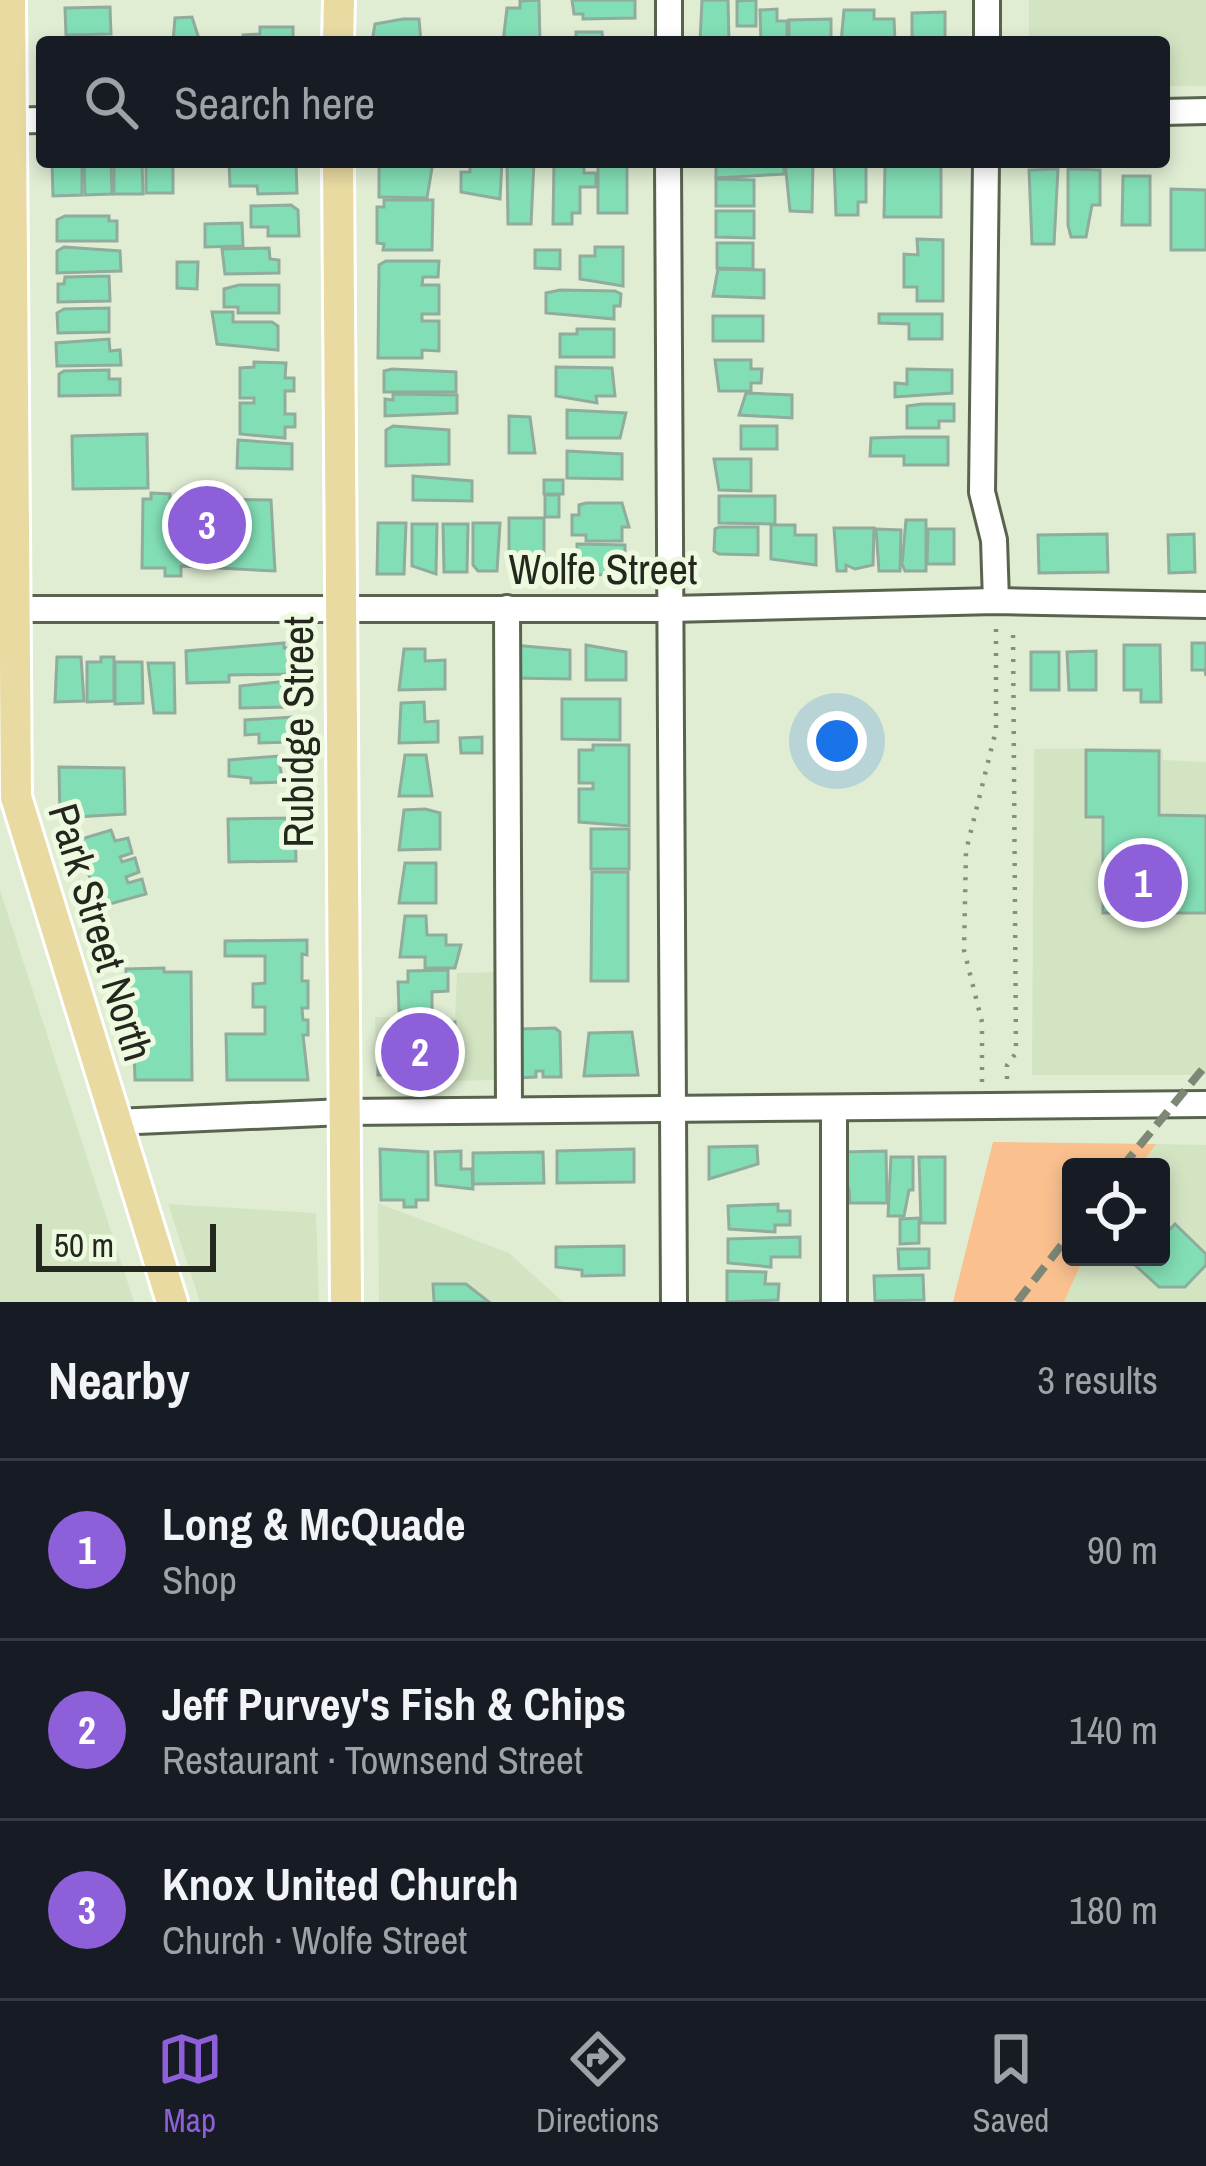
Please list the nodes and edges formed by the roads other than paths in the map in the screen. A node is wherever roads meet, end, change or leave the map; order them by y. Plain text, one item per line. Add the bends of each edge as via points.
1 (10, 0) edge
2 (338, 0) edge
3 (669, 0) edge
4 (986, 0) edge
5 (338, 36) edge
6 (668, 36) edge
7 (987, 36) edge
8 (1206, 111) edge
9 (1170, 112) edge
10 (19, 121) edge
11 (338, 168) edge
12 (668, 168) edge
13 (986, 168) edge
14 (1005, 601) junction
15 (1206, 604) edge
16 (339, 607) junction
17 (507, 608) junction
18 (8, 609) edge
19 (670, 609) junction
20 (0, 747) edge
21 (16, 797) junction
22 (1206, 1104) edge
23 (834, 1108) junction
24 (671, 1109) junction
25 (509, 1110) junction
26 (344, 1112) junction
27 (115, 1122) junction
28 (172, 1302) edge
29 (346, 1302) edge
30 (674, 1302) edge
31 (834, 1302) edge

1 - 10 main road, Park Street North
2 - 5 main road
3 - 6 street
4 - 7 street
8 - 9 street
10 - 18 main road, Park Street North
11 - 16 main road, Rubidge Street
12 - 19 street
13 - 14 street via 982,492
14 - 15 street, Wolfe Street
14 - 19 street, Wolfe Street
16 - 17 street, Wolfe Street
16 - 18 street, Wolfe Street
16 - 26 main road, Rubidge Street
17 - 19 street, Wolfe Street
17 - 25 street
18 - 21 main road, Park Street North
19 - 24 street
20 - 21 street
21 - 27 main road, Park Street North
22 - 23 street
23 - 24 street
23 - 31 street
24 - 25 street
24 - 30 street
25 - 26 street
26 - 27 street
26 - 29 main road, Rubidge Street
27 - 28 main road, Park Street North

